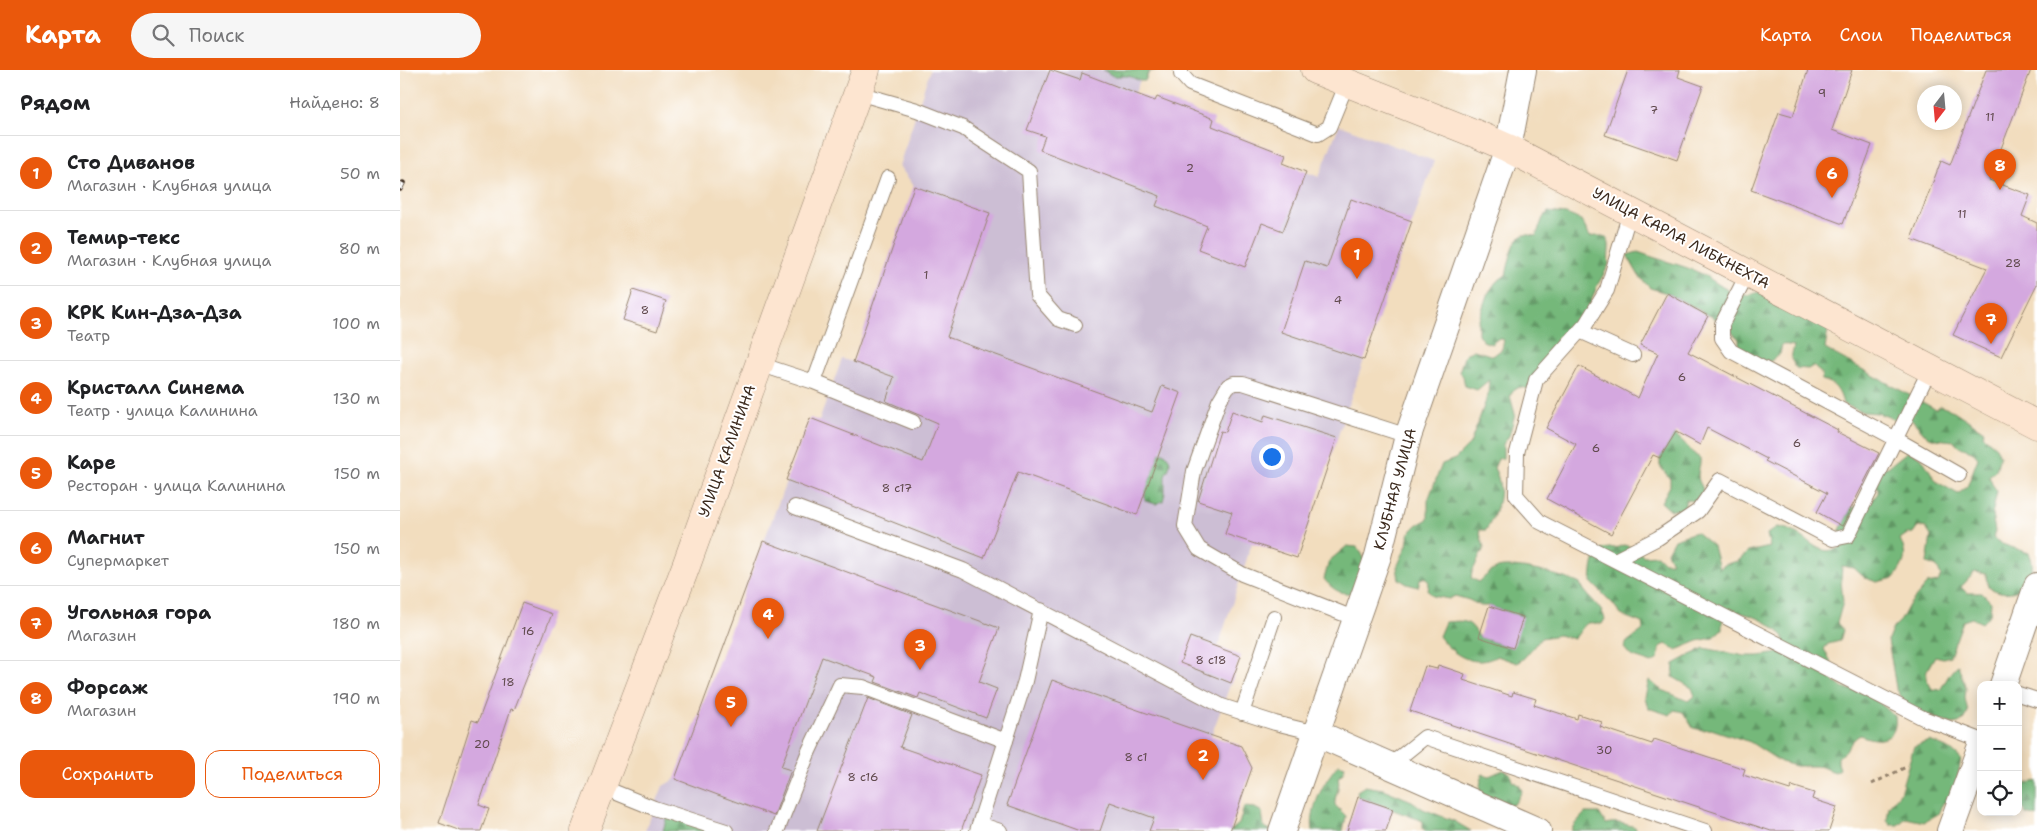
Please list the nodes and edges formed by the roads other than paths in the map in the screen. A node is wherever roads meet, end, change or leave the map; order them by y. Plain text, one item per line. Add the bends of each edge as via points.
1 (1181, 70) edge
2 (1315, 70) edge
3 (1523, 70) edge
4 (862, 82) edge
5 (1348, 83) junction
6 (1508, 148) junction
7 (888, 178) dead end
8 (1630, 212) junction
9 (1748, 273) junction
10 (1075, 325) dead end
11 (1580, 331) junction
12 (1633, 355) dead end
13 (759, 364) junction
14 (1930, 370) junction
15 (814, 382) junction
16 (913, 422) dead end
17 (2037, 425) edge
18 (1408, 436) junction
19 (1896, 439) junction
20 (1959, 475) dead end
21 (795, 507) dead end
22 (1615, 560) junction
23 (2037, 586) edge
24 (1041, 610) junction
25 (1274, 617) dead end
26 (1356, 619) junction
27 (2004, 681) edge
28 (2022, 695) edge
29 (2037, 700) edge
30 (1242, 713) junction
31 (1316, 734) junction
32 (1977, 738) edge
33 (1006, 741) junction
34 (1977, 757) edge
35 (1389, 766) junction
36 (602, 787) junction
37 (978, 827) edge
38 (585, 831) edge
39 (726, 831) edge
40 (778, 831) edge
41 (1000, 831) edge
42 (1282, 831) edge
43 (1538, 831) edge
44 (1705, 831) edge
45 (1950, 831) edge

1 - 5 lane via 1190,84 1318,134 1330,127
2 - 5 main road, УЛИЦА КАРЛА ЛИБКНЕХТА
3 - 6 street, КЛУБНАЯ УЛИЦА
4 - 10 lane via 917,110 963,128 1029,171 1037,295 1058,319
4 - 13 main road, УЛИЦА КАЛИНИНА
5 - 6 main road, УЛИЦА КАРЛА ЛИБКНЕХТА
6 - 8 main road, УЛИЦА КАРЛА ЛИБКНЕХТА
6 - 18 street, КЛУБНАЯ УЛИЦА
7 - 15 lane
8 - 9 main road, УЛИЦА КАРЛА ЛИБКНЕХТА
8 - 11 lane via 1607,290
9 - 14 main road, УЛИЦА КАРЛА ЛИБКНЕХТА
9 - 19 lane via 1722,324 1722,338 1731,351
11 - 12 lane
11 - 22 lane via 1536,380 1517,453 1516,495 1540,522
13 - 15 lane
13 - 36 main road, УЛИЦА КАЛИНИНА
14 - 17 main road, УЛИЦА КАРЛА ЛИБКНЕХТА
14 - 19 lane
15 - 16 lane
18 - 26 street, КЛУБНАЯ УЛИЦА via 1378,556
18 - 26 lane via 1243,383 1234,383 1228,386 1219,401 1194,471 1185,526 1200,549 1242,574
19 - 20 lane
19 - 22 lane via 1848,536 1833,539 1720,480 1698,511 1658,538
21 - 24 lane via 963,570
22 - 32 lane via 1923,718
23 - 27 street
24 - 30 lane via 1222,706
24 - 33 lane via 1025,681
25 - 30 lane
26 - 31 street, КЛУБНАЯ УЛИЦА
28 - 29 lane
30 - 31 lane
31 - 35 street
31 - 42 street, КЛУБНАЯ УЛИЦА
33 - 37 lane
33 - 40 lane via 862,687 840,685 809,751
34 - 45 street
35 - 43 street
35 - 44 lane via 1425,738
36 - 38 main road, УЛИЦА КАЛИНИНА
36 - 39 lane
37 - 41 lane

